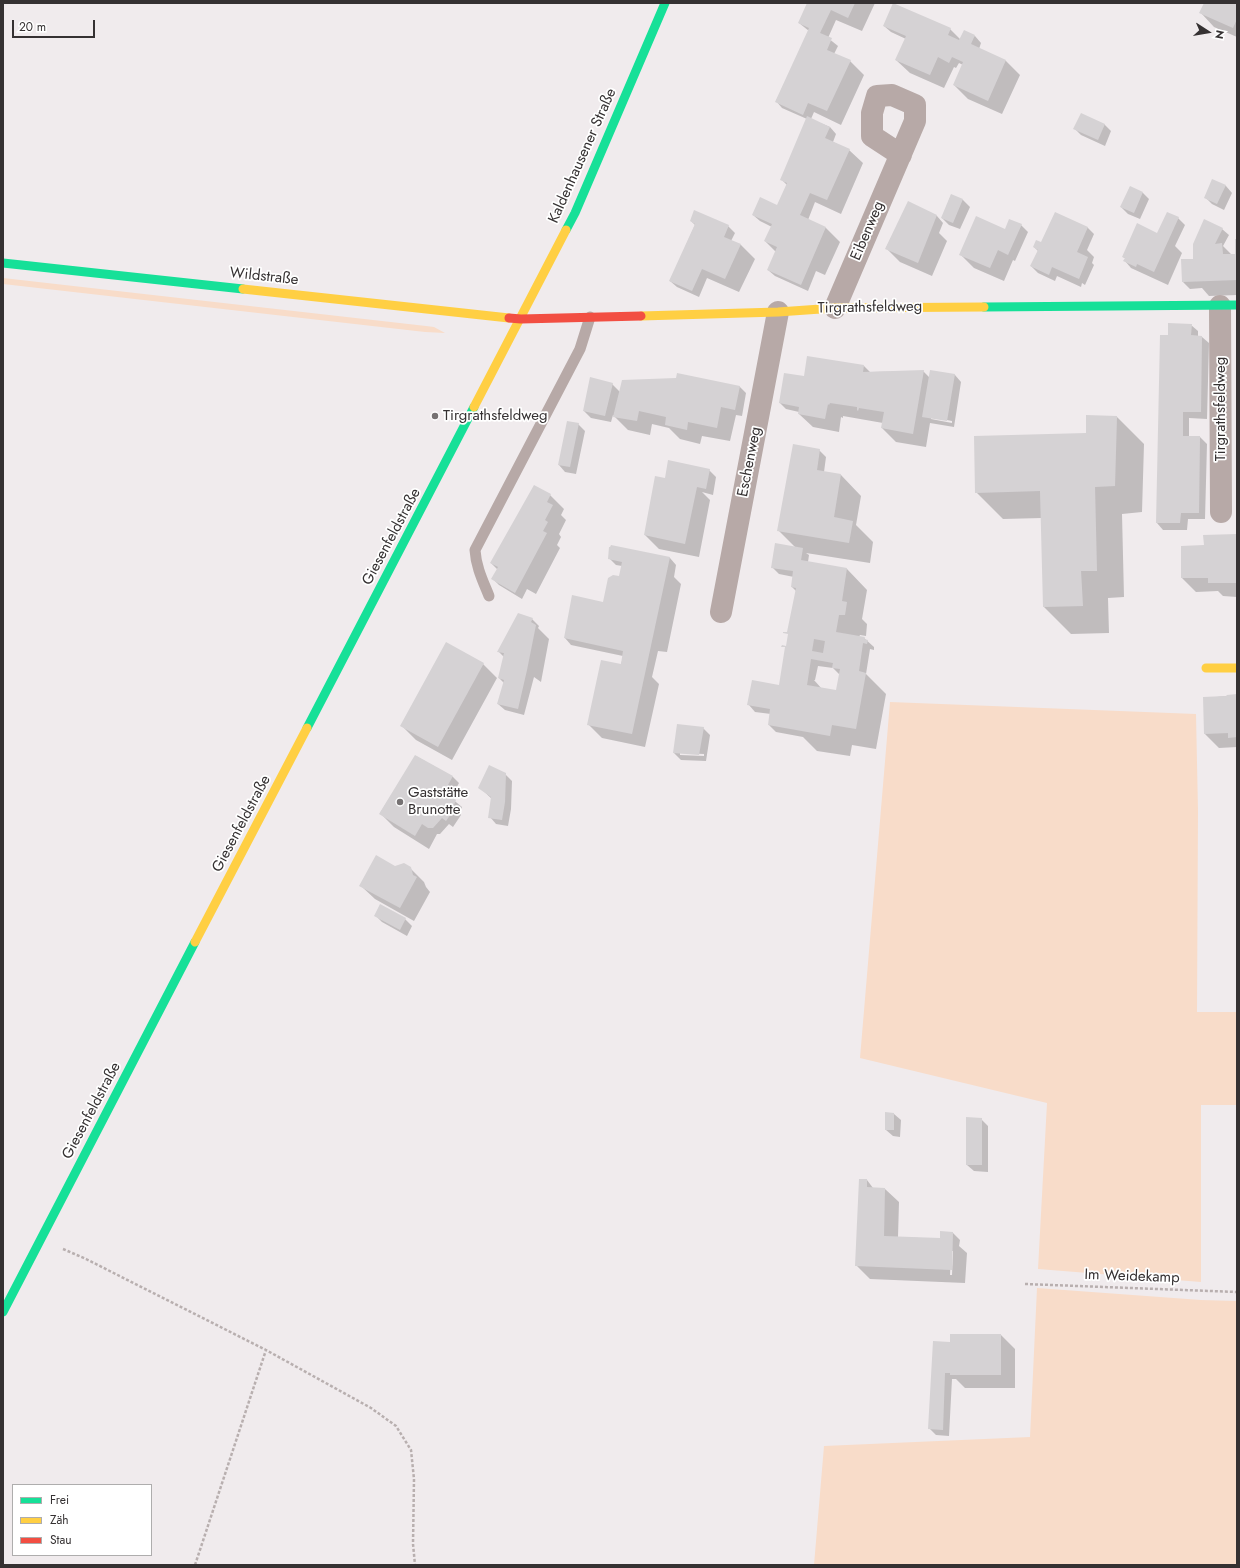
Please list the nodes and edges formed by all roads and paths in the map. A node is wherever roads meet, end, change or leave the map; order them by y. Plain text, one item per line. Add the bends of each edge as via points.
1 (665, 3) edge
2 (900, 154) dead end
3 (3, 263) edge
4 (1228, 306) edge
5 (835, 308) junction
6 (778, 312) junction
7 (590, 317) junction
8 (521, 319) junction
9 (505, 348) joint
10 (1221, 512) dead end
11 (489, 596) dead end
12 (721, 612) dead end
13 (1206, 668) dead end
14 (1237, 668) edge
15 (40, 1240) junction
16 (1025, 1284) dead end
17 (1237, 1292) edge
18 (3, 1312) edge
19 (266, 1350) junction
20 (195, 1565) edge
21 (415, 1565) edge

1 - 8 main road, Kaldenhausener Straße via 575,214
2 - 5 street, Eibenweg
3 - 8 main road, Wildstraße
4 - 5 main road, Tirgrathsfeldweg
4 - 10 street, Tirgrathsfeldweg
5 - 6 main road, Tirgrathsfeldweg
6 - 7 main road, Tirgrathsfeldweg
6 - 12 street, Eschenweg
7 - 8 main road, Tirgrathsfeldweg
7 - 11 lane via 580,349 475,550 475,559
8 - 9 main road, Kaldenhausener Straße
9 - 15 main road, Giesenfeldstraße
13 - 14 main road
15 - 18 main road, Giesenfeldstraße
15 - 19 path via 86,1259
16 - 17 path, Im Weidekamp
19 - 20 path
19 - 21 path via 371,1408 396,1426 411,1450

